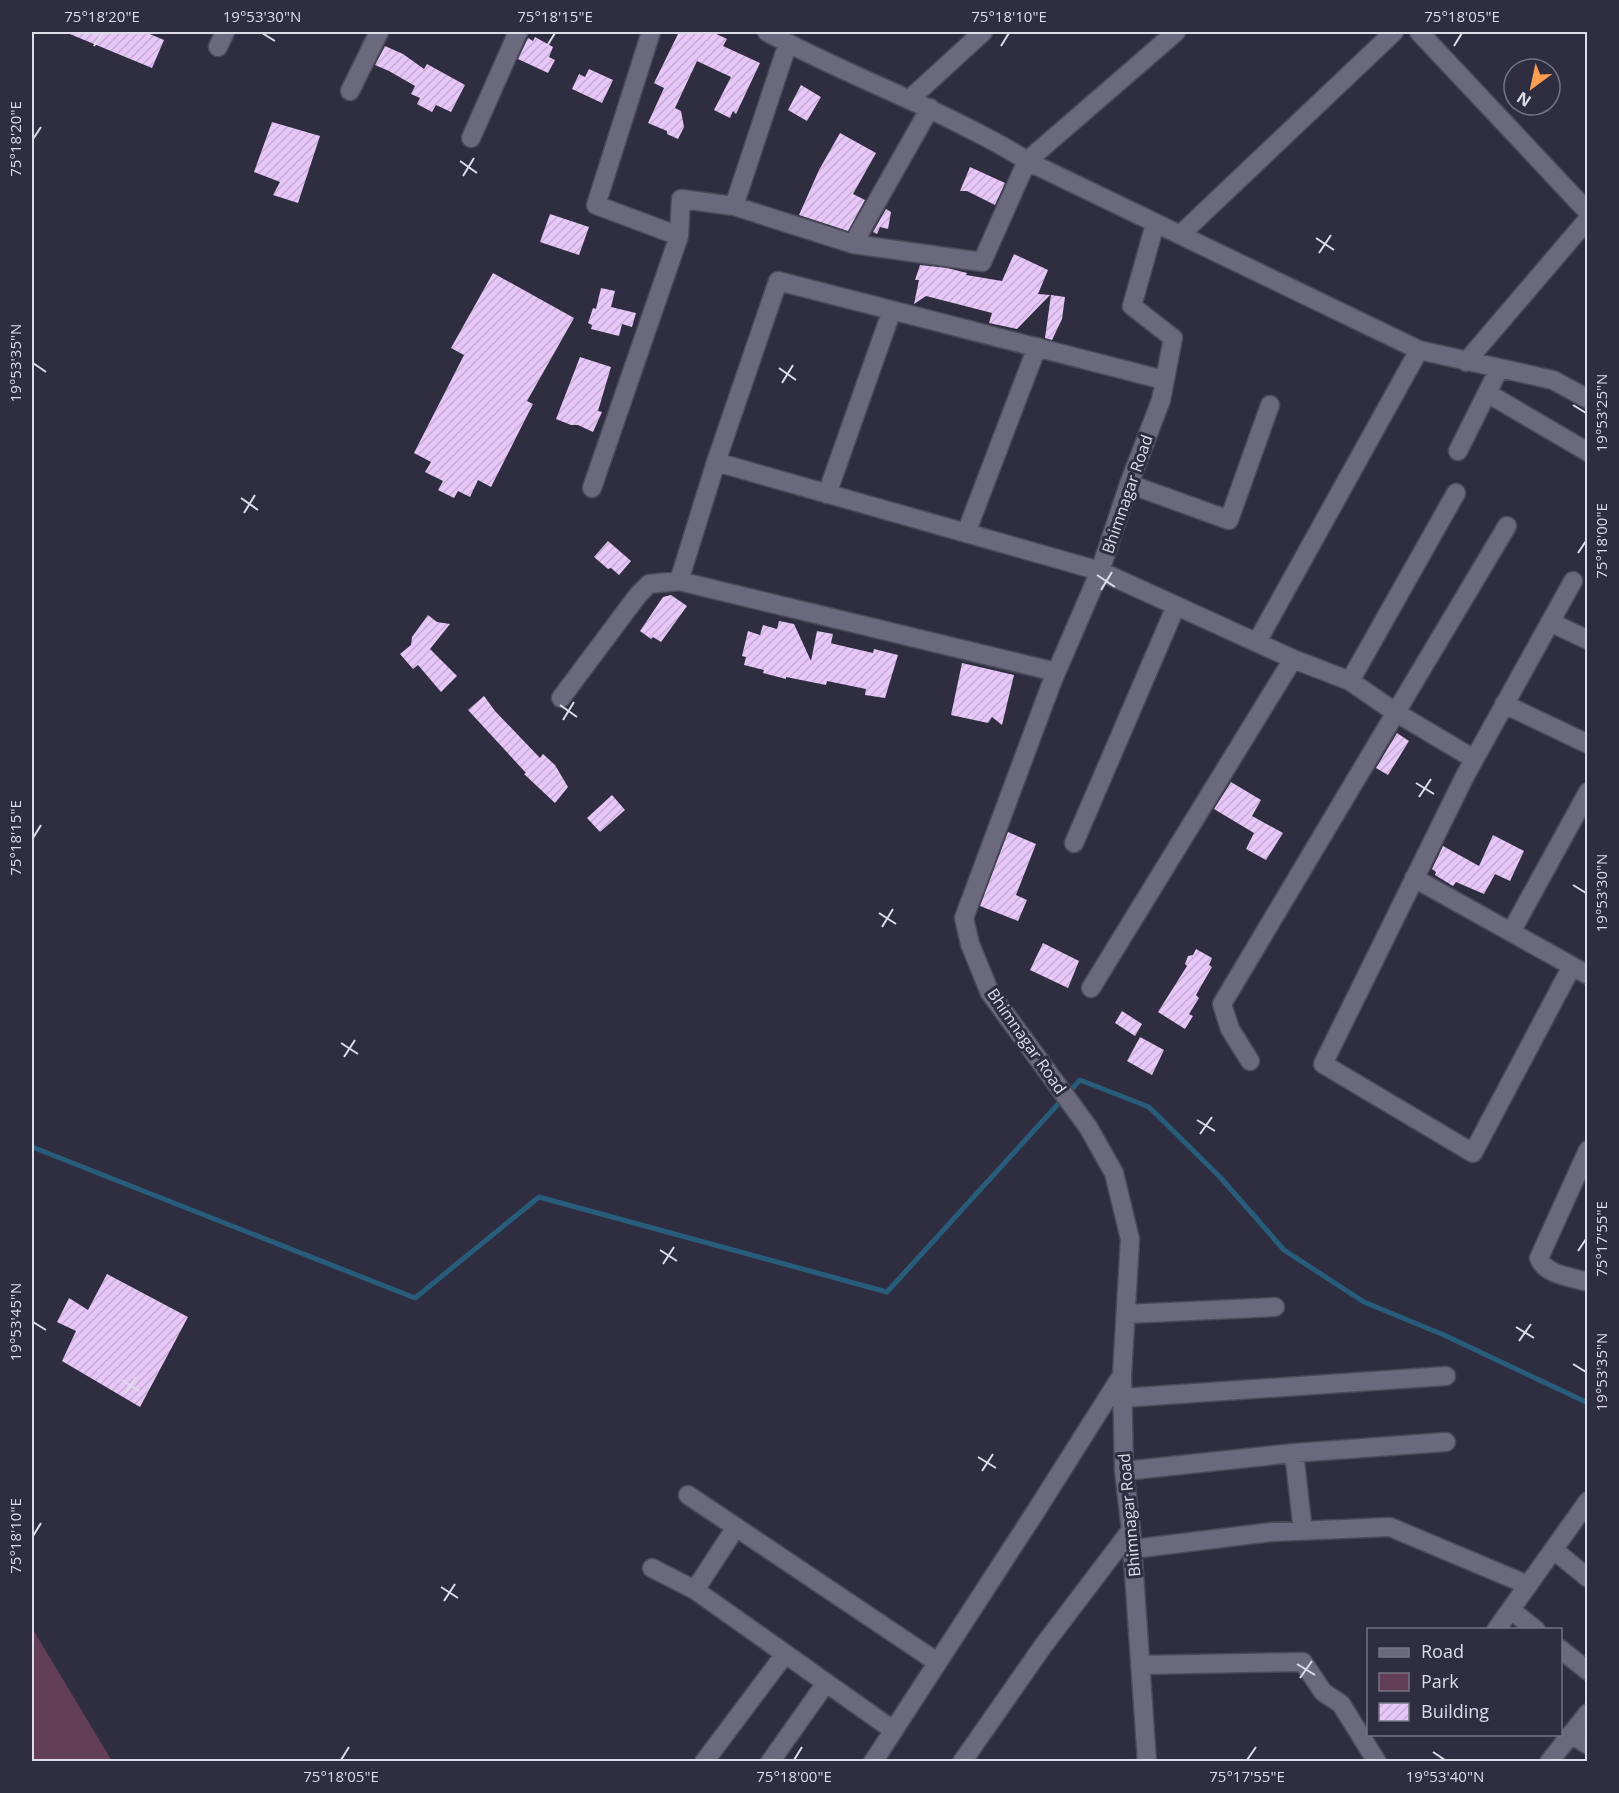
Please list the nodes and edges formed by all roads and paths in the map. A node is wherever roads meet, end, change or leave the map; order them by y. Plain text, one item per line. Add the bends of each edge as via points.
1 (379, 32) edge
2 (518, 32) edge
3 (651, 32) edge
4 (767, 32) edge
5 (983, 32) edge
6 (1176, 32) edge
7 (1394, 32) edge
8 (1419, 32) edge
9 (788, 43) junction
10 (350, 91) dead end
11 (911, 98) junction
12 (930, 108) junction
13 (471, 138) dead end
14 (1027, 161) junction
15 (734, 206) junction
16 (1587, 212) edge
17 (1587, 219) edge
18 (1155, 224) junction
19 (1180, 235) junction
20 (680, 237) junction
21 (853, 244) junction
22 (892, 310) junction
23 (1037, 347) junction
24 (1419, 350) junction
25 (1466, 362) junction
26 (1499, 369) junction
27 (1164, 380) junction
28 (1487, 393) junction
29 (1587, 399) edge
30 (1270, 405) dead end
31 (1458, 451) dead end
32 (1587, 452) edge
33 (716, 462) junction
34 (1129, 484) junction
35 (592, 488) dead end
36 (1456, 493) dead end
37 (827, 494) junction
38 (1507, 526) dead end
39 (966, 533) junction
40 (1100, 571) junction
41 (679, 581) junction
42 (1573, 581) dead end
43 (1176, 606) junction
44 (1550, 622) junction
45 (1587, 640) edge
46 (1257, 642) junction
47 (1293, 658) junction
48 (1056, 672) junction
49 (1350, 681) junction
50 (561, 698) dead end
51 (1504, 704) junction
52 (1395, 712) junction
53 (1587, 744) edge
54 (1474, 759) junction
55 (1587, 792) edge
56 (1074, 843) dead end
57 (1414, 878) junction
58 (1511, 932) junction
59 (1580, 970) edge
60 (1091, 988) dead end
61 (1250, 1061) dead end
62 (1587, 1150) edge
63 (1587, 1282) edge
64 (1275, 1307) dead end
65 (1126, 1314) junction
66 (1122, 1375) junction
67 (1446, 1376) dead end
68 (1122, 1398) junction
69 (1446, 1442) dead end
70 (1294, 1453) junction
71 (1124, 1471) junction
72 (688, 1495) dead end
73 (1587, 1501) edge
74 (736, 1527) junction
75 (1131, 1530) junction
76 (1303, 1532) junction
77 (1132, 1549) junction
78 (1554, 1550) junction
79 (652, 1568) dead end
80 (1587, 1578) edge
81 (1528, 1585) junction
82 (694, 1590) junction
83 (1511, 1610) junction
84 (1497, 1628) edge
85 (1535, 1628) edge
86 (1562, 1651) edge
87 (785, 1654) junction
88 (938, 1662) junction
89 (1140, 1665) junction
90 (1587, 1671) edge
91 (826, 1683) junction
92 (1587, 1713) edge
93 (893, 1730) junction
94 (1560, 1738) edge
95 (1587, 1745) edge
96 (704, 1761) edge
97 (770, 1761) edge
98 (873, 1761) edge
99 (962, 1761) edge
100 (1147, 1761) edge
101 (1377, 1761) edge
102 (1549, 1761) edge

1 - 10 street
2 - 13 street
3 - 20 street via 596,205
4 - 9 street
5 - 11 street
6 - 14 street
7 - 19 street
8 - 16 street
9 - 11 street
9 - 15 street
11 - 12 street
12 - 14 street
12 - 21 street
14 - 18 street
14 - 21 street via 982,262
15 - 20 street via 681,199
15 - 21 street
17 - 25 street
18 - 19 street
18 - 27 street, Bhimnagar Road via 1132,306 1173,338
19 - 24 street
20 - 35 street
22 - 23 street
22 - 33 street via 778,280
22 - 37 street
23 - 27 street
23 - 39 street
24 - 25 street
24 - 46 street
25 - 26 street
26 - 28 street
26 - 29 street via 1553,380
27 - 34 street, Bhimnagar Road via 1161,400
28 - 31 street
28 - 32 street
30 - 34 street via 1229,520
33 - 37 street
33 - 41 street
34 - 40 street, Bhimnagar Road
36 - 49 street
37 - 39 street
38 - 52 street
39 - 40 street
40 - 43 street
40 - 48 street, Bhimnagar Road
41 - 48 street
41 - 50 street via 649,584
42 - 44 street
43 - 46 street
43 - 56 street
44 - 45 street
44 - 51 street
46 - 47 street
47 - 49 street
47 - 60 street
48 - 65 street, Bhimnagar Road via 964,918 990,993 1088,1126 1114,1173 1130,1239
49 - 52 street
51 - 53 street
51 - 54 street
52 - 54 street
52 - 61 street via 1222,1004 1230,1029
54 - 57 street
55 - 58 street
57 - 58 street
57 - 59 street via 1323,1064 1473,1153
58 - 59 street
62 - 63 street via 1539,1258 1549,1270
64 - 65 street
65 - 66 street, Bhimnagar Road
66 - 68 street, Bhimnagar Road
66 - 88 street
67 - 68 street
68 - 71 street, Bhimnagar Road
69 - 70 street
70 - 71 street
70 - 76 street
71 - 75 street, Bhimnagar Road
72 - 74 street
73 - 78 street
74 - 82 street
74 - 88 street
75 - 77 street, Bhimnagar Road
75 - 99 street
76 - 77 street via 1272,1532
76 - 81 street via 1390,1527
77 - 89 street, Bhimnagar Road
78 - 80 street
78 - 81 street
79 - 82 street
81 - 83 street
82 - 87 street
83 - 84 street
83 - 85 street
86 - 90 street
87 - 91 street
87 - 96 street
88 - 93 street
89 - 100 street, Bhimnagar Road
89 - 101 street via 1303,1662 1323,1692 1341,1704
91 - 93 street
91 - 97 street
92 - 94 street
93 - 98 street
94 - 95 street
94 - 102 street

